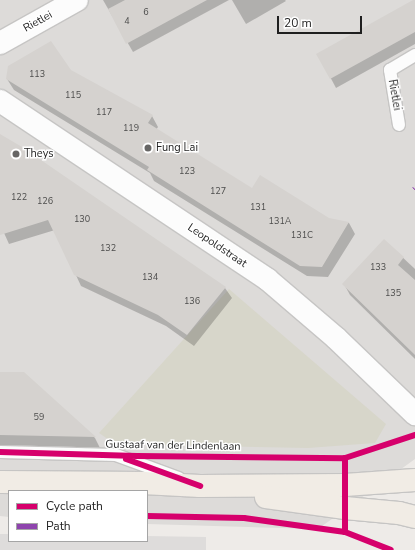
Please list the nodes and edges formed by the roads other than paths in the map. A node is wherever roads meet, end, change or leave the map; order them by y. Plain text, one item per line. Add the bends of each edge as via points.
1 (77, 0) edge
2 (0, 43) edge
3 (415, 55) edge
4 (0, 101) edge
5 (399, 125) dead end
6 (415, 414) edge
7 (0, 452) edge
8 (415, 480) edge
9 (0, 482) edge
10 (200, 486) junction
11 (415, 517) edge

1 - 2 street, Rietlei
3 - 5 lane, Rietlei via 390,70
4 - 6 street, Leopoldstraat via 266,279 336,338
7 - 10 lane, Gustaaf van der Lindenlaan via 116,455
8 - 10 main road via 345,485
9 - 10 main road
10 - 11 main road

